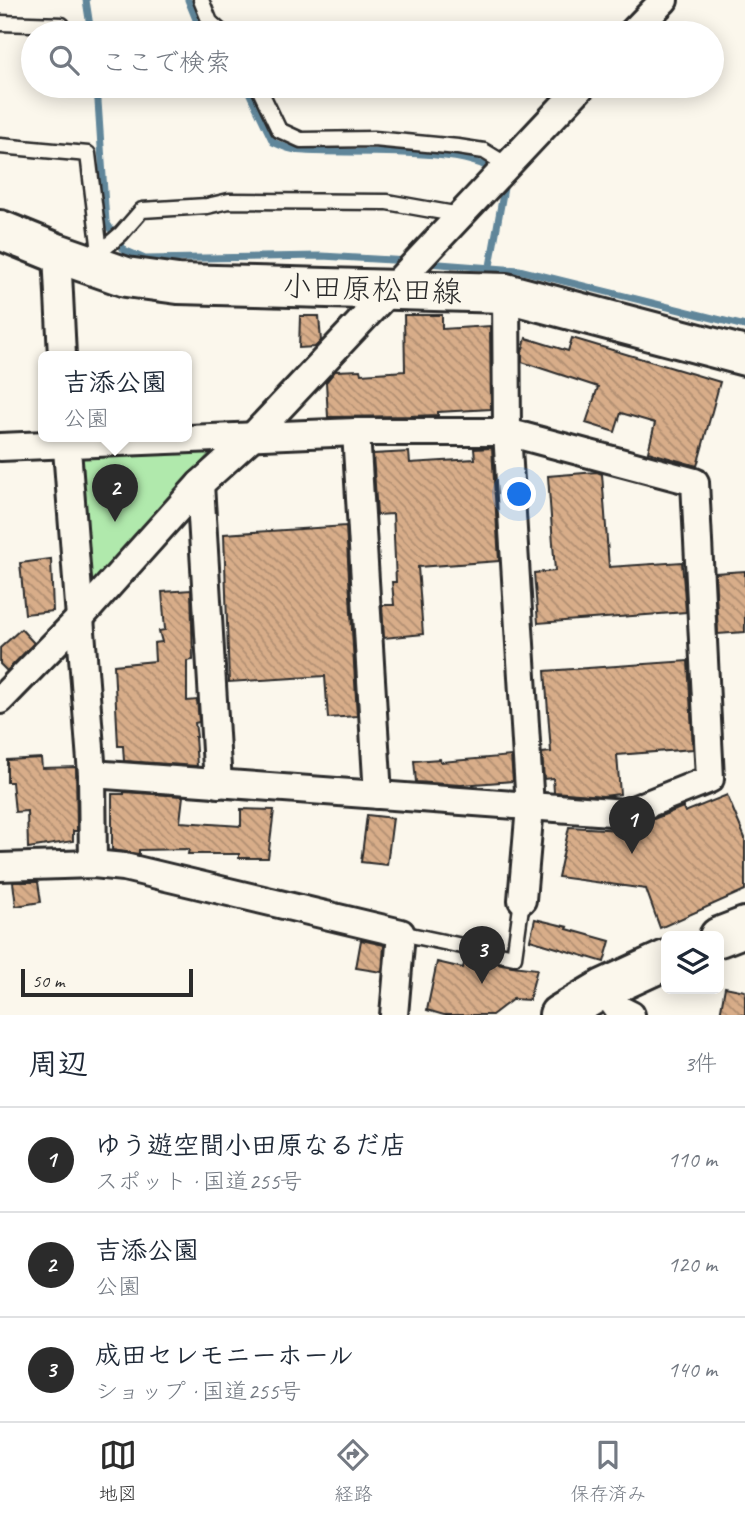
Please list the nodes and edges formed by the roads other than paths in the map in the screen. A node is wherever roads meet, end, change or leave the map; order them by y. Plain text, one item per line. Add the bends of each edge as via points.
1 (201, 0) edge
2 (664, 0) edge
3 (210, 21) edge
4 (644, 21) edge
5 (0, 23) edge
6 (21, 24) edge
7 (264, 98) edge
8 (571, 98) edge
9 (0, 146) edge
10 (500, 173) junction
11 (460, 215) junction
12 (0, 230) edge
13 (57, 253) junction
14 (101, 254) junction
15 (408, 271) junction
16 (506, 293) junction
17 (62, 351) edge
18 (745, 356) edge
19 (356, 432) junction
20 (507, 432) junction
21 (253, 436) junction
22 (192, 437) edge
23 (47, 442) edge
24 (66, 442) edge
25 (0, 447) edge
26 (200, 484) junction
27 (79, 620) junction
28 (0, 700) edge
29 (92, 774) junction
30 (218, 784) junction
31 (378, 795) junction
32 (530, 807) junction
33 (93, 864) junction
34 (0, 867) edge
35 (522, 900) joint
36 (745, 927) edge
37 (401, 933) junction
38 (724, 935) edge
39 (661, 962) edge
40 (603, 989) junction
41 (394, 1015) edge
42 (559, 1015) edge
43 (631, 1015) edge

1 - 3 lane
2 - 4 street
5 - 6 lane
7 - 10 lane via 279,130 301,140 374,139 484,151
8 - 10 street
9 - 14 lane via 89,154
10 - 11 street
11 - 14 lane via 387,202 229,201 142,210
11 - 15 street
12 - 13 main road, 小田原松田線
13 - 14 main road, 小田原松田線
13 - 17 street
14 - 15 main road, 小田原松田線 via 126,277 178,284
15 - 16 main road, 小田原松田線
15 - 21 street
16 - 18 main road, 小田原松田線
16 - 20 street
19 - 20 street
19 - 21 street
19 - 31 street
20 - 32 street
20 - 32 street via 695,482 710,779 625,813
21 - 22 street
21 - 26 street
23 - 25 street
24 - 27 street
26 - 27 street
26 - 30 street
27 - 28 street
27 - 29 street
29 - 30 street
29 - 33 street
30 - 31 street
31 - 32 street
32 - 35 street
33 - 34 street
33 - 37 street via 124,867
35 - 37 lane via 514,957
36 - 38 main road
37 - 41 street
39 - 40 main road
40 - 42 main road
40 - 43 street via 617,1008

